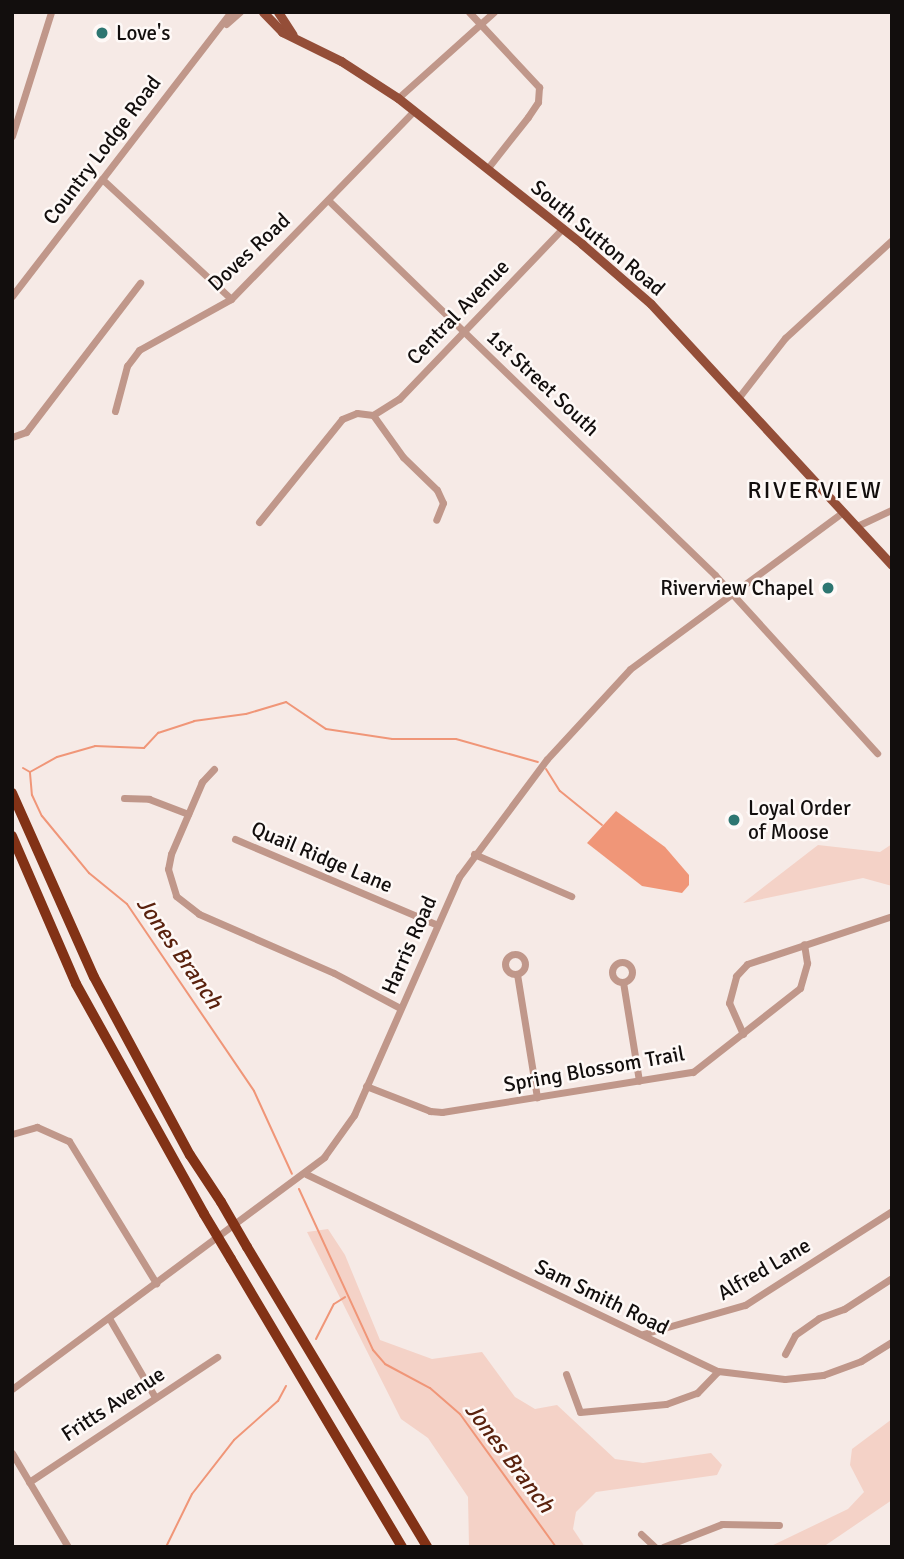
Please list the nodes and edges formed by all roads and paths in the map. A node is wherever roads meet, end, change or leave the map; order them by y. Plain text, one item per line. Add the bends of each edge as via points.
1 (51, 12) edge
2 (231, 12) edge
3 (240, 12) edge
4 (263, 12) edge
5 (278, 12) edge
6 (469, 12) edge
7 (494, 12) edge
8 (479, 25) junction
9 (222, 26) junction
10 (293, 35) junction
11 (398, 98) junction
12 (414, 111) junction
13 (12, 136) edge
14 (487, 169) junction
15 (102, 179) junction
16 (328, 201) junction
17 (563, 228) junction
18 (892, 240) edge
19 (140, 283) dead end
20 (12, 296) edge
21 (230, 299) junction
22 (463, 332) junction
23 (739, 397) junction
24 (115, 411) dead end
25 (373, 415) junction
26 (12, 437) edge
27 (892, 510) edge
28 (843, 512) junction
29 (436, 520) dead end
30 (259, 522) dead end
31 (857, 526) junction
32 (892, 565) edge
33 (732, 594) junction
34 (877, 753) dead end
35 (214, 769) dead end
36 (12, 793) edge
37 (124, 798) dead end
38 (188, 814) junction
39 (12, 836) edge
40 (235, 839) dead end
41 (474, 854) junction
42 (570, 896) dead end
43 (892, 916) edge
44 (435, 924) junction
45 (804, 944) junction
46 (517, 974) dead end
47 (623, 982) dead end
48 (400, 1008) junction
49 (743, 1034) junction
50 (639, 1081) junction
51 (366, 1086) junction
52 (537, 1097) junction
53 (12, 1134) edge
54 (306, 1174) junction
55 (892, 1211) edge
56 (892, 1278) edge
57 (156, 1283) junction
58 (109, 1318) junction
59 (643, 1334) junction
60 (892, 1342) edge
61 (785, 1354) dead end
62 (216, 1357) dead end
63 (718, 1371) junction
64 (566, 1374) dead end
65 (12, 1389) edge
66 (155, 1397) junction
67 (12, 1453) edge
68 (29, 1482) junction
69 (779, 1525) dead end
70 (641, 1534) dead end
71 (68, 1547) edge
72 (402, 1547) edge
73 (427, 1547) edge
74 (655, 1547) edge
75 (663, 1547) edge

1 - 13 street
2 - 9 street, Country Lodge Road
3 - 9 street, Country Lodge Road
4 - 10 main road, South Sutton Road via 282,32
5 - 10 main road, South Sutton Road
6 - 8 street
7 - 8 street
8 - 11 street
8 - 14 street via 539,87 538,102
9 - 15 street, Country Lodge Road
10 - 11 main road, South Sutton Road
11 - 12 main road, South Sutton Road
12 - 14 main road, South Sutton Road
12 - 16 street, Doves Road
14 - 17 main road, South Sutton Road
15 - 20 street, Country Lodge Road
15 - 21 street
16 - 21 street, Doves Road
16 - 22 street, 1st Street South
17 - 22 street, Central Avenue
17 - 23 main road, South Sutton Road via 651,304
18 - 23 street via 794,329
19 - 26 street via 26,432
21 - 24 street, Doves Road via 139,350 127,366
22 - 25 street, Central Avenue via 399,399
22 - 33 street, 1st Street South
23 - 28 main road, South Sutton Road
25 - 29 street via 403,457 437,490 443,503
25 - 30 street via 357,413 342,419
27 - 31 street
28 - 31 main road, South Sutton Road
28 - 33 street, Harris Road
31 - 32 main road, South Sutton Road
33 - 34 street, 1st Street South
33 - 41 street, Harris Road via 611,687 547,759
35 - 38 street via 202,782
36 - 73 highway, bridge via 94,977 190,1154
37 - 38 street via 149,799
38 - 48 street via 168,869 176,896 187,907
39 - 72 highway, bridge via 76,984 204,1214
40 - 44 street, Quail Ridge Lane
41 - 42 street
41 - 44 street, Harris Road
43 - 45 street
44 - 48 street, Harris Road
45 - 49 street, Spring Blossom Trail via 807,963 800,988
45 - 49 street via 758,958 736,976 730,1003
46 - 52 street
47 - 50 street
48 - 51 street, Harris Road
49 - 50 street, Spring Blossom Trail via 693,1072
50 - 52 street, Spring Blossom Trail
51 - 52 street, Spring Blossom Trail via 430,1111
51 - 54 street, Harris Road via 340,1138
53 - 57 street via 37,1127 69,1140
54 - 57 street, Harris Road
54 - 59 street, Sam Smith Road
55 - 59 street, Alfred Lane via 745,1305
56 - 61 street via 795,1335
57 - 58 street, Harris Road
58 - 65 street, Harris Road
58 - 66 street
59 - 63 street, Sam Smith Road
60 - 63 street, Sam Smith Road via 861,1361 823,1375 785,1379
62 - 66 street, Fritts Avenue
63 - 64 street via 697,1393 666,1404 580,1412
66 - 68 street, Fritts Avenue
67 - 68 street
68 - 71 street
69 - 75 street via 722,1524
70 - 74 street

